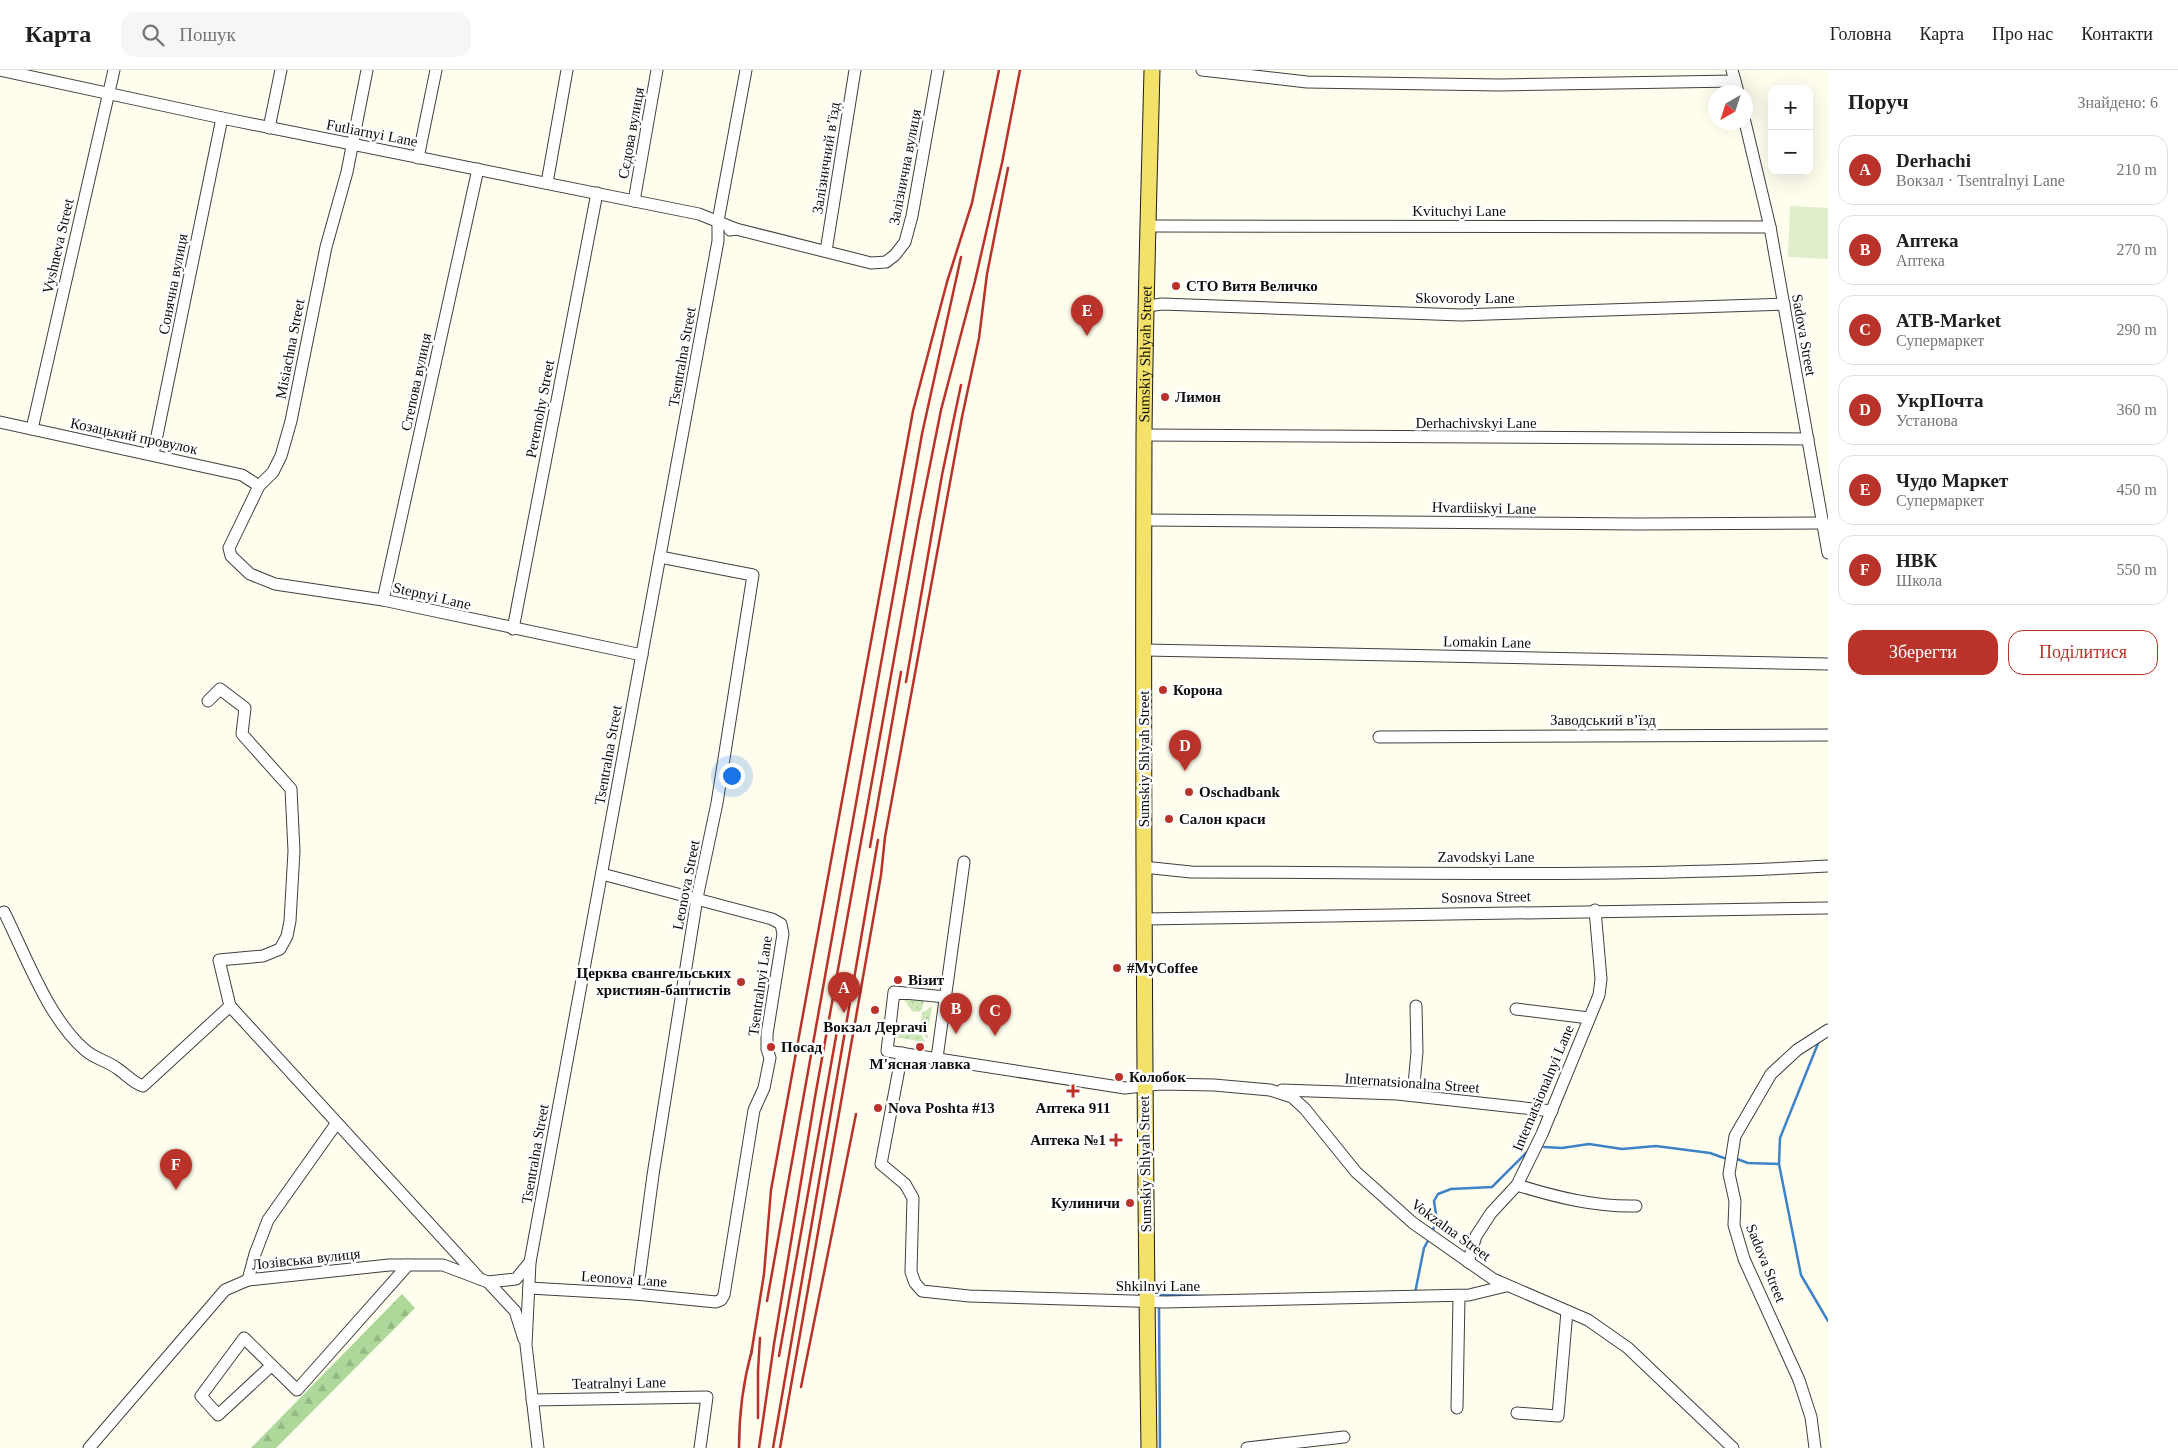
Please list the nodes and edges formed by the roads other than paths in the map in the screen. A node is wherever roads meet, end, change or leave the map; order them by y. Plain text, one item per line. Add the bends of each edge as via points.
1 (0, 70) edge
2 (114, 70) edge
3 (281, 70) edge
4 (367, 70) edge
5 (436, 70) edge
6 (567, 70) edge
7 (658, 70) edge
8 (746, 70) edge
9 (855, 70) edge
10 (938, 70) edge
11 (1152, 70) edge
12 (1202, 70) edge
13 (1735, 81) edge
14 (109, 95) junction
15 (222, 118) junction
16 (269, 128) junction
17 (1747, 130) edge
18 (352, 145) junction
19 (418, 158) junction
20 (478, 170) junction
21 (547, 183) junction
22 (596, 193) junction
23 (634, 201) junction
24 (718, 221) junction
25 (1149, 226) junction
26 (1770, 227) junction
27 (736, 229) junction
28 (718, 241) junction
29 (826, 251) junction
30 (1784, 304) junction
31 (1147, 306) junction
32 (0, 422) edge
33 (32, 429) junction
34 (1144, 435) junction
35 (1808, 439) junction
36 (153, 455) junction
37 (259, 486) junction
38 (1145, 520) junction
39 (1823, 523) junction
40 (229, 548) joint
41 (1828, 554) edge
42 (660, 557) junction
43 (383, 600) junction
44 (513, 629) junction
45 (1145, 650) junction
46 (642, 655) junction
47 (1828, 664) edge
48 (208, 700) dead end
49 (1828, 735) edge
50 (1379, 738) dead end
51 (964, 862) dead end
52 (1828, 866) edge
53 (1143, 868) junction
54 (602, 874) junction
55 (697, 898) junction
56 (1828, 908) edge
57 (1595, 910) junction
58 (4, 912) dead end
59 (1144, 919) junction
60 (946, 997) junction
61 (230, 1006) junction
62 (1416, 1006) dead end
63 (1516, 1009) dead end
64 (1590, 1018) junction
65 (1828, 1030) edge
66 (902, 1053) junction
67 (937, 1058) junction
68 (1144, 1086) junction
69 (1270, 1090) junction
70 (1413, 1096) junction
71 (1552, 1111) junction
72 (336, 1124) junction
73 (1517, 1186) junction
74 (1636, 1206) dead end
75 (530, 1262) junction
76 (1468, 1262) junction
77 (408, 1265) junction
78 (248, 1280) junction
79 (484, 1280) junction
80 (1506, 1286) junction
81 (529, 1288) junction
82 (635, 1294) junction
83 (1458, 1296) junction
84 (716, 1302) joint
85 (1147, 1302) junction
86 (1567, 1311) junction
87 (526, 1345) junction
88 (270, 1366) junction
89 (532, 1400) junction
90 (1457, 1408) dead end
91 (1517, 1413) dead end
92 (1344, 1437) dead end
93 (89, 1448) edge
94 (538, 1448) edge
95 (700, 1448) edge
96 (1149, 1448) edge
97 (1247, 1448) edge
98 (1733, 1448) edge
99 (1815, 1448) edge

1 - 14 street, Futliarnyi Lane
2 - 14 street, Vyshneva Street
3 - 16 street
4 - 18 street, Misiachna Street
5 - 19 street
6 - 21 street
7 - 23 street, Сєдова вулиця
8 - 24 street, Tsentralna Street
9 - 29 street, Залізничний в’їзд
10 - 29 street, Залізнична вулиця via 905,242 886,262 871,263
11 - 25 main road, Sumskiy Shlyah Street
12 - 13 street via 1307,82 1500,85
14 - 15 street, Futliarnyi Lane
14 - 33 street, Vyshneva Street
15 - 16 street, Futliarnyi Lane
15 - 36 street, Сонячна вулиця
16 - 18 street, Futliarnyi Lane
17 - 26 street, Sadova Street
18 - 19 street, Futliarnyi Lane
18 - 37 street, Misiachna Street via 326,247 281,456 273,472
19 - 20 street, Futliarnyi Lane
20 - 21 street, Futliarnyi Lane
20 - 43 street, Степова вулиця
21 - 22 street, Futliarnyi Lane
22 - 23 street, Futliarnyi Lane
22 - 44 street, Peremohy Street
23 - 24 street, Futliarnyi Lane
24 - 27 street, Futliarnyi Lane
24 - 28 street, Tsentralna Street
25 - 26 street, Kvituchyi Lane
25 - 31 main road, Sumskiy Shlyah Street
26 - 30 street, Sadova Street
27 - 28 street via 726,231
27 - 29 street, Futliarnyi Lane
28 - 42 street, Tsentralna Street
30 - 31 street, Skovorody Lane via 1461,315
30 - 35 street, Sadova Street
31 - 34 main road, Sumskiy Shlyah Street
32 - 33 street, Козацький провулок
33 - 36 street, Козацький провулок
34 - 35 street, Derhachivskyi Lane
34 - 38 main road, Sumskiy Shlyah Street
35 - 39 street, Sadova Street
36 - 37 street, Козацький провулок via 242,474
37 - 40 street, Misiachna Street
38 - 39 street, Hvardiiskyi Lane
38 - 45 main road, Sumskiy Shlyah Street
39 - 41 street, Sadova Street
40 - 43 street, Stepnyi Lane via 231,556 250,574 275,584
42 - 46 street, Tsentralna Street
42 - 55 street, Leonova Street via 753,575 717,803
43 - 44 street, Stepnyi Lane
44 - 46 street, Stepnyi Lane
45 - 47 street, Lomakin Lane
45 - 53 main road, Sumskiy Shlyah Street
46 - 54 street, Tsentralna Street
48 - 61 street via 220,689 245,708 242,734 291,789 294,851 287,936 280,949 263,956 219,960
49 - 50 street, Заводський в’їзд
51 - 60 street
52 - 53 street, Zavodskyi Lane via 1725,872 1621,873 1191,872
53 - 59 main road, Sumskiy Shlyah Street
54 - 55 street, Tsentralnyi Lane
54 - 75 street, Tsentralna Street
55 - 82 street, Leonova Street via 653,1175 640,1280
55 - 84 street, Tsentralnyi Lane via 772,919 781,924 783,934 767,1034 770,1058 764,1088 754,1110 724,1295
56 - 57 street, Sosnova Street
57 - 59 street, Sosnova Street
57 - 64 street, Internatsionalnyi Lane via 1601,979
58 - 61 street via 58,1020 86,1052 117,1068 136,1084 143,1086
59 - 68 main road, Sumskiy Shlyah Street
60 - 66 street via 894,992 887,1051
60 - 67 street
61 - 72 street
62 - 70 street via 1417,1052
63 - 64 street
64 - 71 street, Internatsionalnyi Lane
65 - 99 street, Sadova Street via 1797,1050 1770,1074 1734,1136 1729,1174 1735,1201 1734,1226 1744,1259 1798,1380 1811,1417
66 - 67 street, Vokzalna Street
66 - 85 street, Shkilnyi Lane via 881,1164 905,1184 913,1198 912,1272 922,1291 969,1296
67 - 68 street, Vokzalna Street via 1125,1088
68 - 69 street, Vokzalna Street via 1214,1085
68 - 85 main road, Sumskiy Shlyah Street
69 - 70 street, Internatsionalna Street
69 - 76 street, Vokzalna Street via 1292,1097 1356,1172 1431,1236
70 - 71 street, Internatsionalna Street
71 - 73 street, Internatsionalnyi Lane
72 - 78 street via 268,1220
72 - 79 street
73 - 74 street via 1557,1197 1612,1206
73 - 76 street, Internatsionalnyi Lane via 1476,1236
75 - 79 street, Лозівська вулиця via 516,1279
75 - 81 street, Tsentralna Street
76 - 80 street, Vokzalna Street
77 - 78 street, Лозівська вулиця
77 - 79 street, Лозівська вулиця via 443,1265
77 - 88 street via 297,1390
78 - 93 street, Лозівська вулиця via 225,1290
79 - 87 street via 515,1312
80 - 83 street, Shkilnyi Lane
80 - 86 street, Vokzalna Street
81 - 82 street, Leonova Lane
81 - 87 street, Tsentralna Street
82 - 84 street, Leonova Lane
83 - 85 street, Shkilnyi Lane
83 - 90 street
85 - 96 main road, Sumskiy Shlyah Street
86 - 91 street via 1558,1416
86 - 98 street, Vokzalna Street via 1588,1320 1628,1348
87 - 89 street, Tsentralna Street
88 - 88 street via 244,1338 202,1396 218,1415
89 - 94 street, Tsentralna Street
89 - 95 street, Teatralnyi Lane via 707,1397
92 - 97 street

